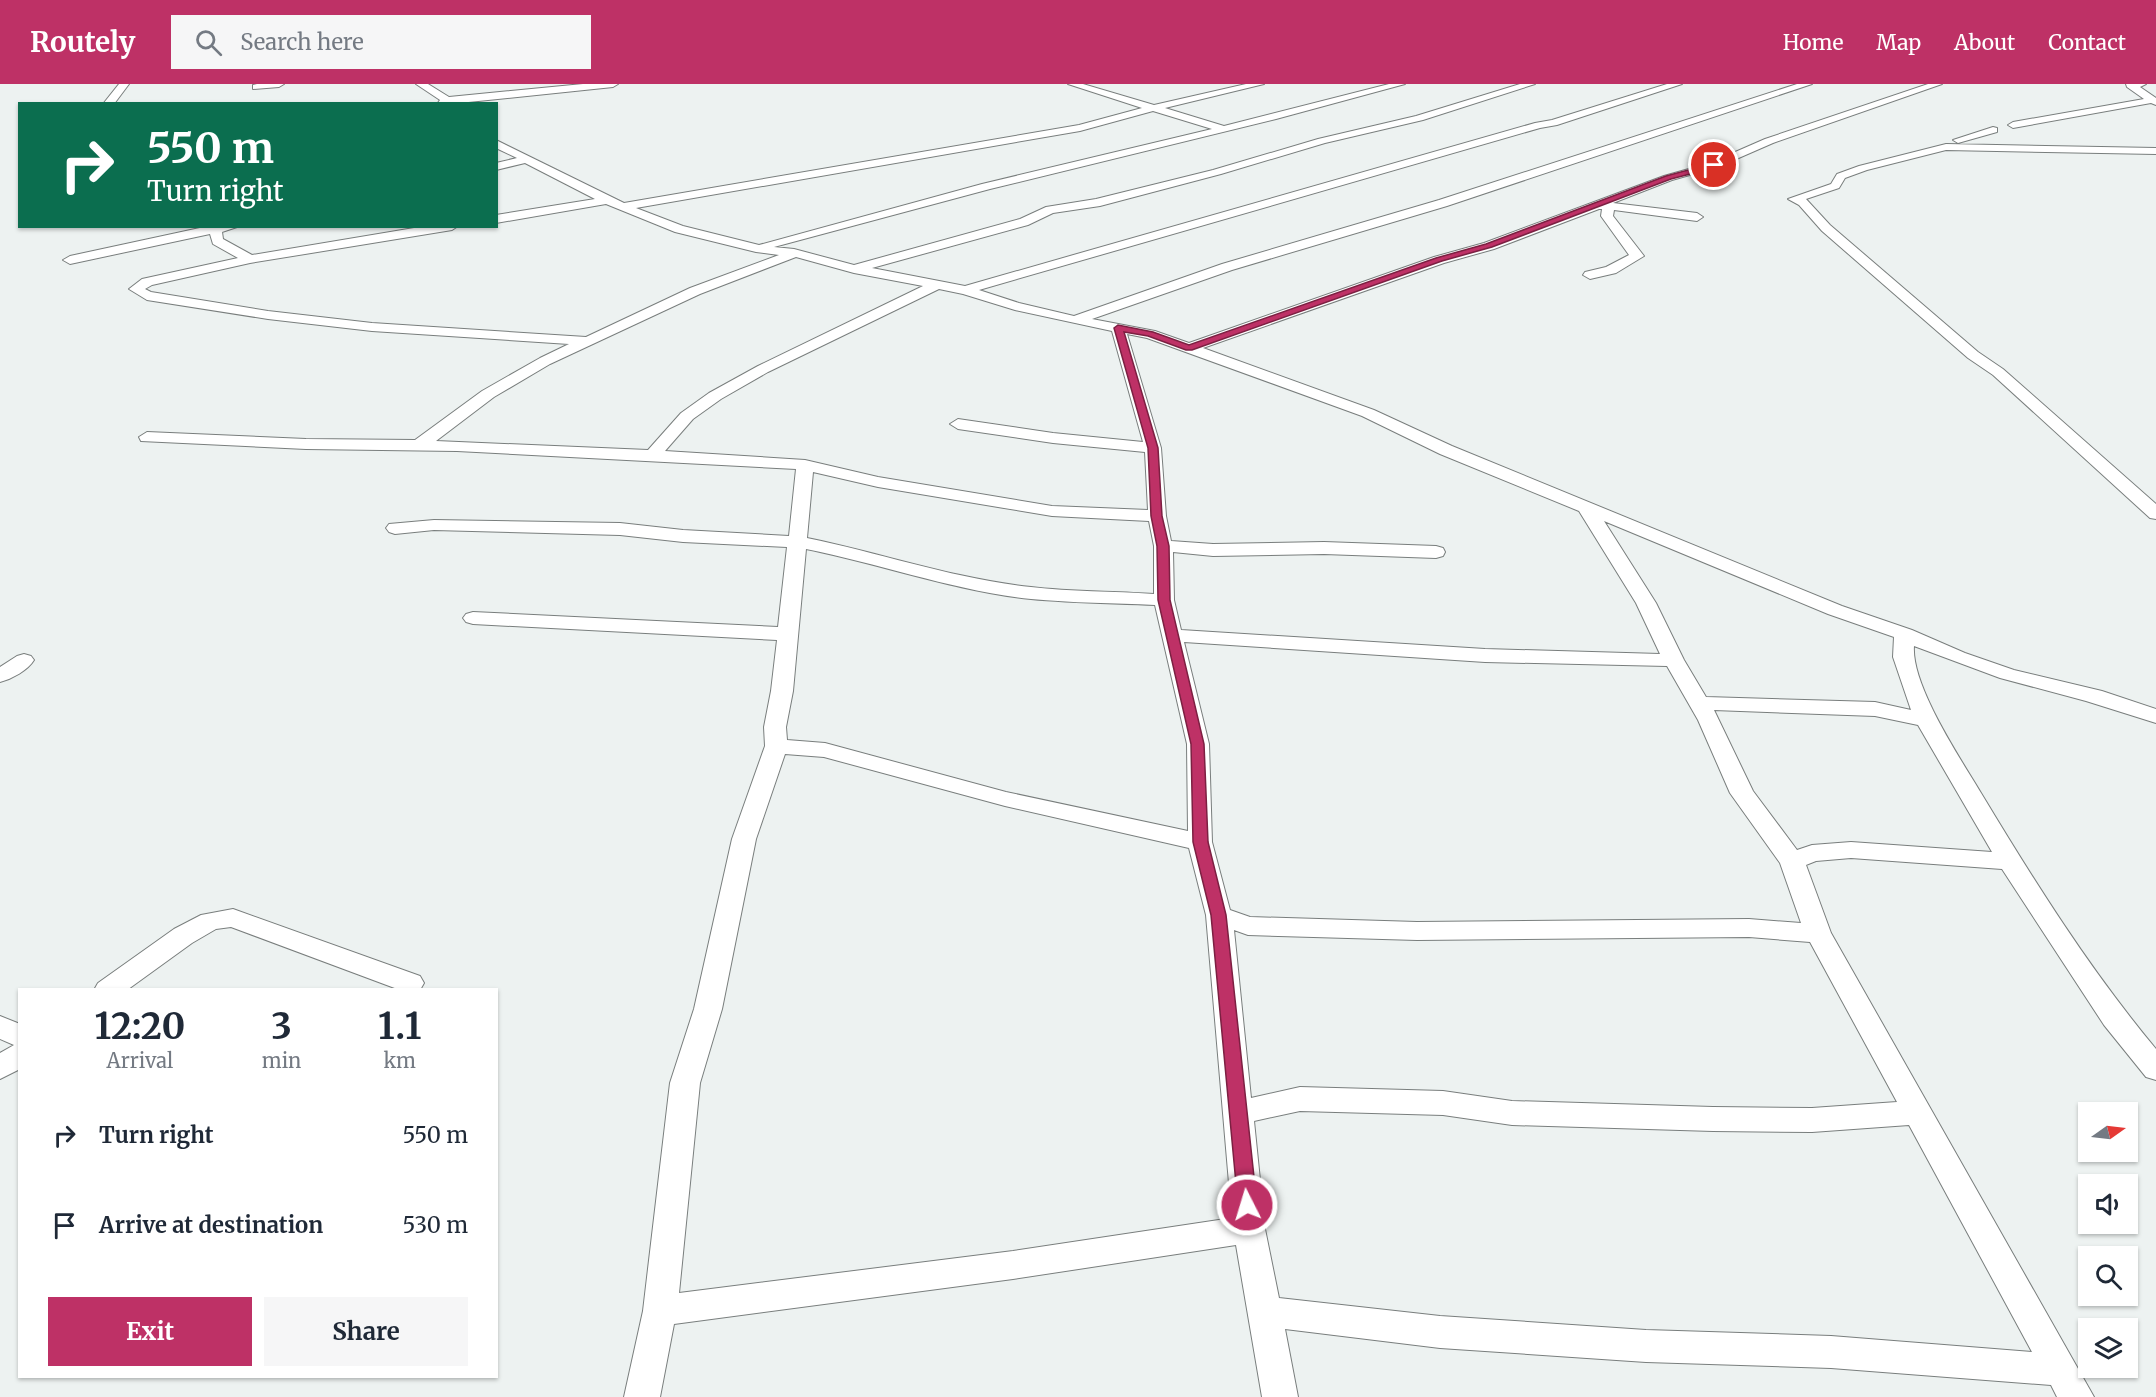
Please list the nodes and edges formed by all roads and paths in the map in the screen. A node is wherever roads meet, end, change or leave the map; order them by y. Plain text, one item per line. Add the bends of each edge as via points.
1 (124, 84) edge
2 (279, 84) edge
3 (421, 84) edge
4 (613, 84) edge
5 (1073, 84) edge
6 (1259, 84) edge
7 (1400, 84) edge
8 (1530, 84) edge
9 (1677, 84) edge
10 (1807, 84) edge
11 (1937, 84) edge
12 (2130, 84) edge
13 (256, 87) dead end
14 (2155, 101) edge
15 (110, 102) edge
16 (444, 102) edge
17 (1158, 108) junction
18 (2013, 125) dead end
19 (1220, 128) junction
20 (1993, 130) dead end
21 (1946, 147) junction
22 (501, 149) edge
23 (2156, 151) edge
24 (527, 159) junction
25 (498, 166) edge
26 (615, 204) junction
27 (1603, 206) junction
28 (1697, 217) dead end
29 (498, 219) edge
30 (216, 228) edge
31 (440, 228) edge
32 (756, 248) junction
33 (794, 254) junction
34 (70, 260) dead end
35 (250, 260) junction
36 (854, 269) junction
37 (1590, 275) dead end
38 (936, 285) junction
39 (966, 290) junction
40 (1075, 320) junction
41 (1118, 328) junction
42 (586, 341) junction
43 (1189, 348) junction
44 (958, 424) dead end
45 (147, 437) dead end
46 (420, 445) junction
47 (1153, 448) junction
48 (651, 457) junction
49 (806, 465) junction
50 (1585, 506) junction
51 (2156, 514) edge
52 (1156, 516) junction
53 (395, 528) dead end
54 (797, 542) junction
55 (1163, 546) junction
56 (1436, 552) dead end
57 (1164, 600) junction
58 (473, 618) dead end
59 (788, 634) junction
60 (1905, 634) junction
61 (1171, 635) junction
62 (24, 660) dead end
63 (1674, 660) junction
64 (0, 676) edge
65 (1700, 703) junction
66 (2156, 716) edge
67 (1926, 720) junction
68 (776, 746) junction
69 (1200, 842) junction
70 (1792, 861) junction
71 (2010, 861) junction
72 (1219, 915) junction
73 (1818, 933) junction
74 (410, 983) dead end
75 (111, 988) edge
76 (0, 1027) edge
77 (18, 1035) edge
78 (18, 1055) edge
79 (0, 1068) edge
80 (2156, 1070) edge
81 (1239, 1112) junction
82 (1918, 1113) junction
83 (1249, 1229) junction
84 (660, 1311) junction
85 (1265, 1312) junction
86 (2068, 1383) edge
87 (642, 1397) edge
88 (1280, 1397) edge

1 - 15 street
2 - 13 street
3 - 16 street
4 - 16 street
5 - 17 street
6 - 17 street
7 - 19 street
8 - 36 street via 1217,172 1096,203 1050,210 1024,222
9 - 39 street
10 - 40 street via 1454,199 1227,267
11 - 27 street via 1769,141
12 - 14 street
14 - 18 street
17 - 19 street
17 - 26 street via 1080,128
19 - 32 street
20 - 21 street via 1963,137
21 - 23 street
21 - 51 street via 1863,168 1841,177 1835,186 1794,199 1803,202 1826,228 1973,355 1998,372
22 - 24 street
24 - 25 street
24 - 26 street
26 - 29 street
26 - 32 street via 679,229
27 - 28 street
27 - 37 street via 1637,256 1611,270
27 - 43 street
30 - 34 street
30 - 35 street via 217,240
31 - 35 street
32 - 33 street
33 - 36 street
33 - 42 street via 695,291
35 - 42 street via 147,282 136,290 147,296 268,315 372,327
36 - 38 street
38 - 39 street
38 - 48 street via 715,396 687,416
39 - 40 street
40 - 41 street
41 - 43 street
41 - 47 street
42 - 46 street via 512,378
43 - 50 street via 1368,413 1446,450
44 - 47 street
45 - 46 street
46 - 48 street
47 - 52 street
48 - 49 street
49 - 52 street via 878,482 1052,511
49 - 54 street
50 - 60 street via 1835,610
50 - 63 street via 1646,603
52 - 55 street
53 - 54 street via 434,525 620,530
54 - 57 street via 1030,593
54 - 59 street
55 - 56 street
55 - 57 street
57 - 61 street
58 - 59 street
59 - 68 street via 775,727
60 - 66 street via 2007,675
60 - 67 street via 1904,657
61 - 63 street via 1467,654
61 - 69 street via 1198,744
62 - 64 street
63 - 65 street
65 - 67 street via 1875,709
65 - 70 street via 1742,793
67 - 71 street
68 - 69 street via 825,750 1005,799
68 - 84 street via 744,839 708,1009 685,1083
69 - 72 street
70 - 71 street via 1812,853 1851,850
70 - 73 street
71 - 80 street via 2114,1018
72 - 73 street via 1248,926 1406,931 1749,928
72 - 81 street
73 - 82 street
74 - 75 street via 233,918 210,921 183,936
76 - 77 street
78 - 79 street
81 - 82 street via 1300,1099 1443,1103 1512,1113 1713,1119 1812,1120
81 - 83 street
82 - 86 street
83 - 84 street via 1013,1265
83 - 85 street
84 - 87 street
85 - 86 street via 1440,1332 1646,1346 1831,1352
85 - 88 street

